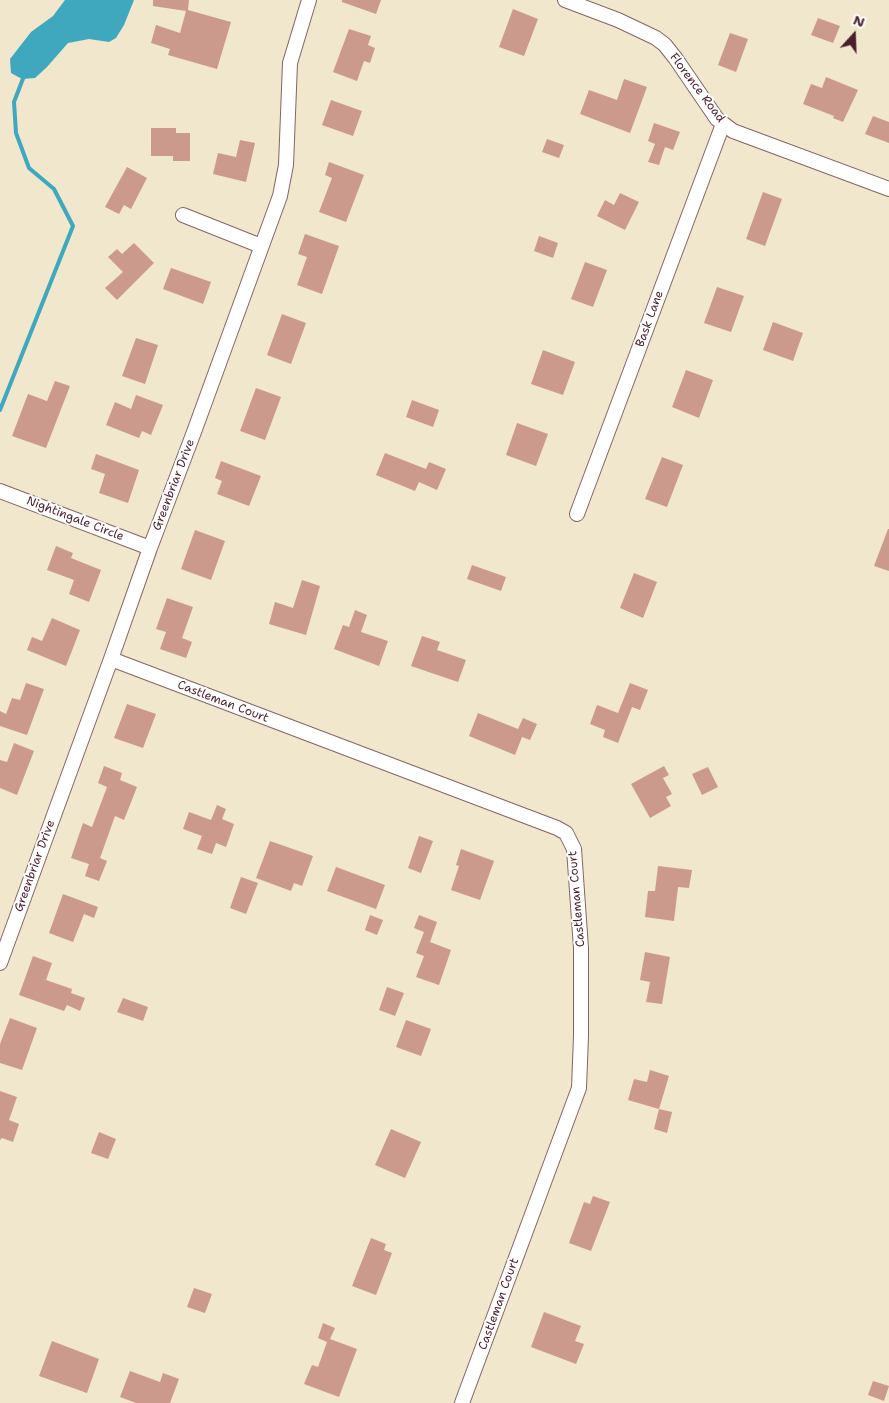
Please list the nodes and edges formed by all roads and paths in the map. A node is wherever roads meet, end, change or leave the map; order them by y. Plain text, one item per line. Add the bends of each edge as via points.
1 (309, 0) edge
2 (565, 0) edge
3 (723, 124) junction
4 (889, 190) edge
5 (183, 215) dead end
6 (262, 246) junction
7 (0, 491) edge
8 (577, 514) dead end
9 (150, 548) junction
10 (111, 659) junction
11 (5, 932) edge
12 (0, 962) edge
13 (462, 1403) edge

1 - 6 street, Greenbriar Drive via 290,63 286,165 280,196
2 - 3 street, Florence Road via 618,20 665,45
3 - 4 street, Florence Road
3 - 8 street, Bask Lane
5 - 6 street
6 - 9 street, Greenbriar Drive
7 - 9 street, Nightingale Circle
9 - 10 street, Greenbriar Drive
10 - 11 street, Greenbriar Drive
10 - 13 street, Castleman Court via 557,828 566,834 574,849 582,948 578,1088
11 - 12 street, Greenbriar Drive

